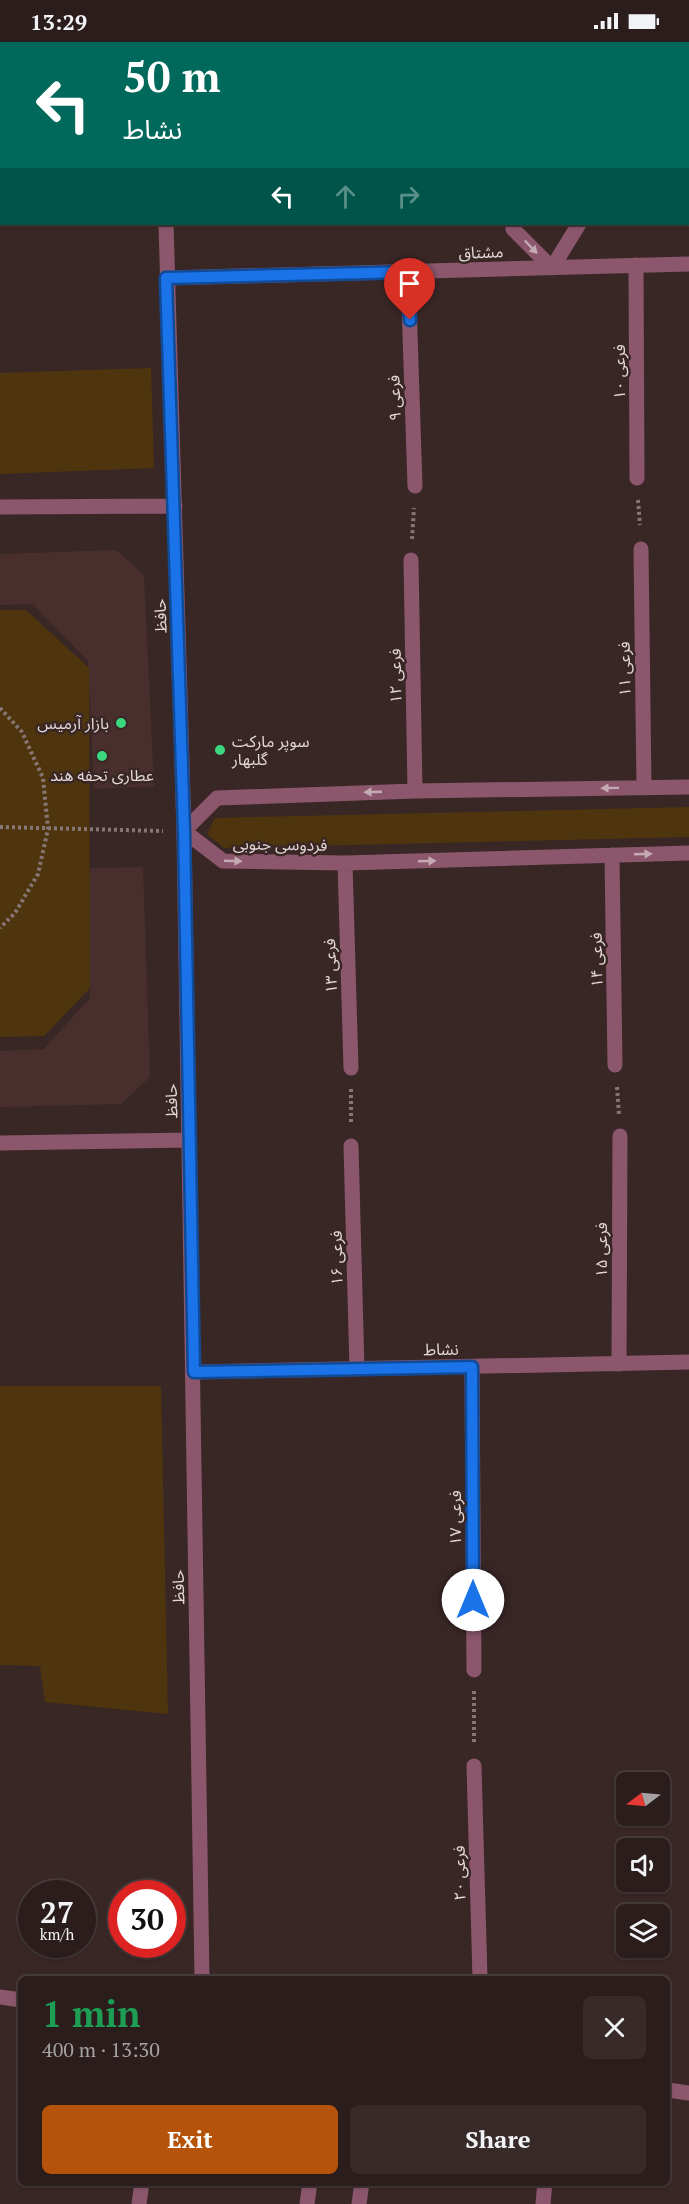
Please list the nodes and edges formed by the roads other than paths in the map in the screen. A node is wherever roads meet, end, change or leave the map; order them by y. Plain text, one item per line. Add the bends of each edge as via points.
1 (166, 225) edge
2 (513, 225) edge
3 (578, 225) edge
4 (689, 264) edge
5 (636, 265) junction
6 (552, 268) junction
7 (408, 272) junction
8 (166, 278) junction
9 (637, 478) road end
10 (415, 486) road end
11 (175, 506) junction
12 (0, 507) edge
13 (641, 549) road end
14 (411, 560) road end
15 (689, 787) edge
16 (644, 788) junction
17 (415, 791) junction
18 (184, 831) junction
19 (689, 853) edge
20 (612, 855) junction
21 (345, 863) junction
22 (615, 1065) road end
23 (351, 1068) road end
24 (620, 1136) road end
25 (189, 1140) junction
26 (0, 1143) edge
27 (351, 1146) road end
28 (689, 1362) edge
29 (619, 1364) junction
30 (472, 1367) junction
31 (357, 1369) junction
32 (194, 1372) junction
33 (474, 1670) road end
34 (474, 1766) road end
35 (202, 1976) edge
36 (480, 1976) edge
37 (0, 1997) edge
38 (18, 2000) edge
39 (670, 2090) edge
40 (689, 2093) edge
41 (141, 2186) edge
42 (309, 2186) edge
43 (361, 2186) edge
44 (545, 2186) edge
45 (139, 2204) edge
46 (307, 2204) edge
47 (359, 2204) edge
48 (543, 2204) edge

1 - 8 street, حافظ
2 -> 6 street
3 - 6 street
4 - 5 street, مشتاق
5 - 6 street, مشتاق
5 - 9 street, فرعی ۱۰
6 - 7 street, مشتاق
7 - 8 street, مشتاق
7 - 10 street, فرعی ۹
8 - 11 street, حافظ
11 - 12 street
11 - 18 street, حافظ
13 - 16 street, فرعی ۱۱
14 - 17 street, فرعی ۱۲
15 - 16 street
16 -> 17 street
17 -> 18 street via 217,798
18 -> 21 street, فردوسی جنوبی via 223,861
18 - 25 street, حافظ
20 -> 19 street, فردوسی جنوبی
21 -> 20 street, فردوسی جنوبی
20 - 22 street, فرعی ۱۴
21 - 23 street, فرعی ۱۳
24 - 29 street, فرعی ۱۵
25 - 26 street
25 - 32 street, حافظ
27 - 31 street, فرعی ۱۶
28 - 29 street, نشاط
29 - 30 street, نشاط
30 - 31 street, نشاط
30 - 33 street, فرعی ۱۷
31 - 32 street, نشاط
32 - 35 street, حافظ
34 - 36 street, فرعی ۲۰
37 - 38 street
39 - 40 street
41 - 45 street
42 - 46 street
43 - 47 street
44 - 48 street

